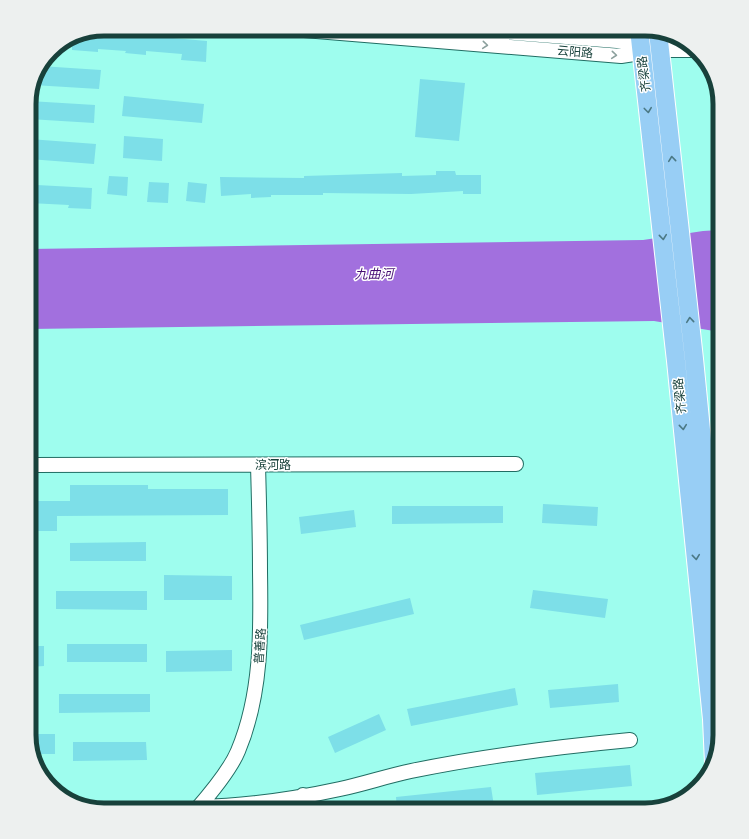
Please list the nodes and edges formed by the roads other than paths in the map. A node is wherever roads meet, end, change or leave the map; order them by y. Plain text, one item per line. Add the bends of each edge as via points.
1 (377, 36) edge
2 (553, 36) edge
3 (659, 37) edge
4 (641, 43) edge
5 (660, 50) junction
6 (686, 50) edge
7 (516, 464) dead end
8 (36, 465) edge
9 (258, 465) junction
10 (713, 551) edge
11 (713, 737) edge
12 (630, 740) dead end
13 (303, 795) junction
14 (202, 803) edge
15 (251, 803) edge
16 (303, 803) edge

1 -> 4 street, 云阳路 via 621,56
2 - 4 street, 云阳路
3 - 5 main road, 齐梁路
4 - 5 street, 云阳路
4 -> 11 main road, 齐梁路 via 676,361
5 - 6 street, 云阳路
10 -> 5 main road, 齐梁路
7 - 9 street, 滨河路
8 - 9 street, 滨河路
9 - 14 street, 普善路 via 261,625 259,664 251,712 238,752
12 - 13 street via 487,756
13 - 15 street
13 - 16 street

